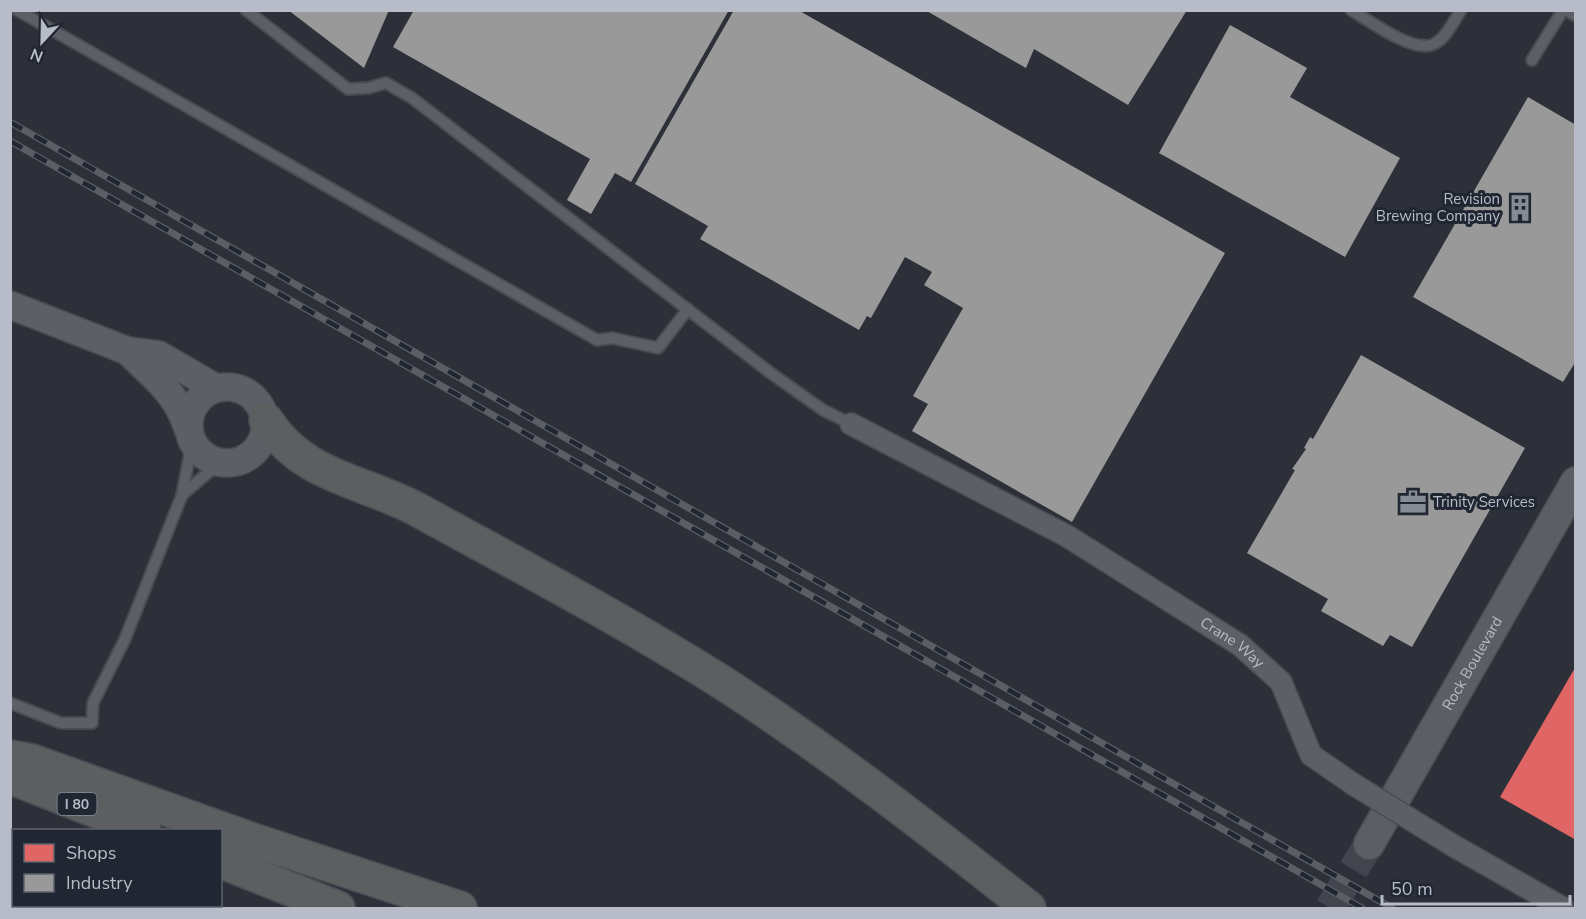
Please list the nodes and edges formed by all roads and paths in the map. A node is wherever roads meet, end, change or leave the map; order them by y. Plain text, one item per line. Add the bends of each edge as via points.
1 (16, 10) edge
2 (246, 10) edge
3 (1351, 10) edge
4 (1461, 10) edge
5 (1564, 10) edge
6 (1575, 16) edge
7 (1532, 60) dead end
8 (10, 305) edge
9 (688, 309) junction
10 (128, 351) junction
11 (216, 388) junction
12 (266, 420) junction
13 (851, 424) joint
14 (190, 436) junction
15 (225, 463) junction
16 (1575, 482) edge
17 (182, 495) junction
18 (10, 703) edge
19 (10, 757) edge
20 (10, 777) edge
21 (139, 829) edge
22 (1369, 844) tunnel mouth
23 (222, 862) edge
24 (338, 909) edge
25 (460, 909) edge
26 (1029, 909) edge
27 (1563, 909) edge

1 - 9 lane via 597,340 612,338 658,348
2 - 9 lane via 348,89 386,83 412,98
3 - 4 lane via 1415,46 1432,45 1445,35
5 - 6 lane
5 - 7 lane
8 - 10 street
9 - 13 lane via 772,374
10 - 11 street via 159,356
10 - 14 street via 175,398
11 - 12 street via 229,386 248,393
11 - 14 street via 194,403 189,416
12 - 15 street via 262,440 250,456
12 - 26 highway via 291,452 323,472 410,506 722,683 841,763
13 - 27 street, Crane Way, bridge via 1067,536 1240,645 1281,682 1311,755 1454,846
14 - 15 street via 200,453
14 - 17 lane
15 - 17 lane
16 - 22 main road, Rock Boulevard
17 - 18 lane via 125,639 93,703 92,723 61,723
19 - 25 highway via 32,761
20 - 21 highway, I 80
23 - 24 highway

